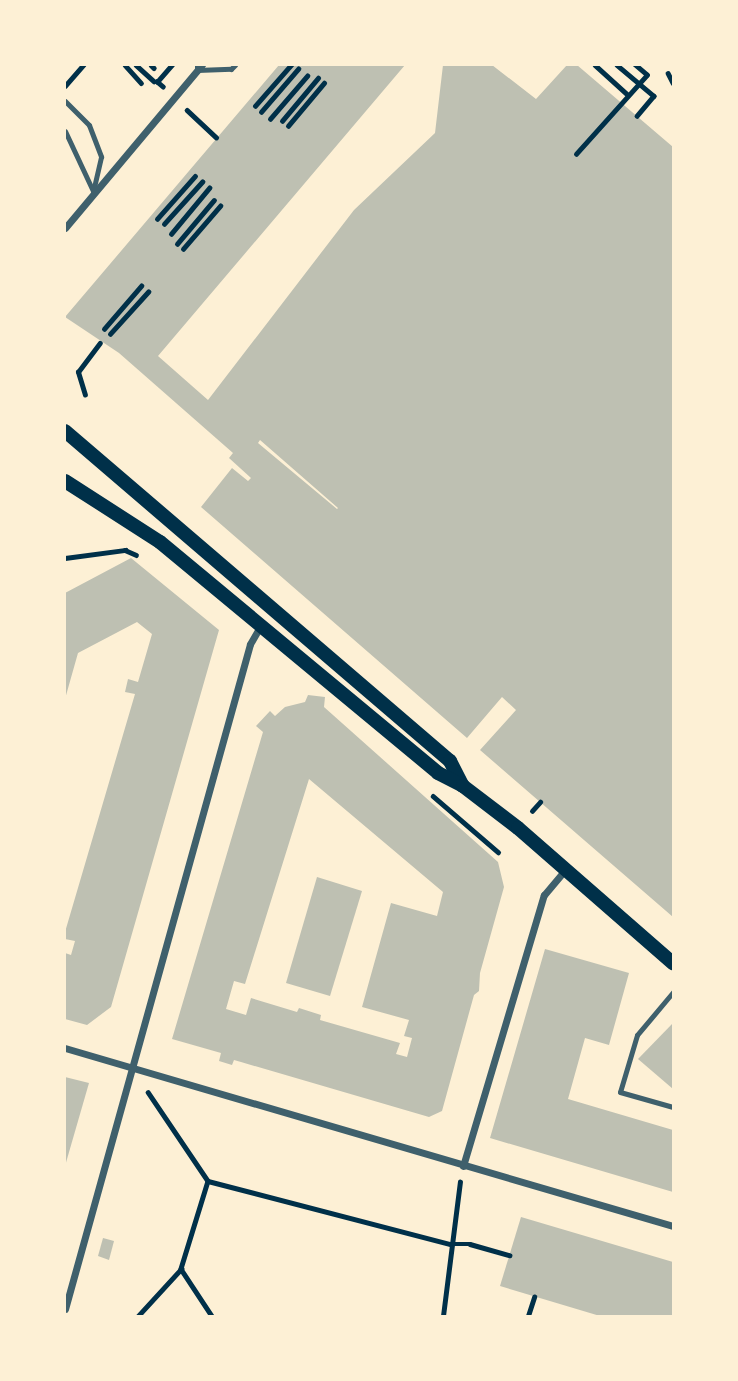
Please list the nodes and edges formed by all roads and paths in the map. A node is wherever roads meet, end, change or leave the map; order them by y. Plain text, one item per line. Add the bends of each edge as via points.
1 (83, 65) edge
2 (136, 65) edge
3 (172, 65) edge
4 (234, 65) edge
5 (290, 65) edge
6 (595, 65) edge
7 (617, 65) edge
8 (635, 65) edge
9 (125, 67) edge
10 (199, 67) edge
11 (298, 69) dead end
12 (668, 73) dead end
13 (307, 76) dead end
14 (318, 78) dead end
15 (154, 81) dead end
16 (141, 83) dead end
17 (324, 83) dead end
18 (673, 83) edge
19 (65, 87) edge
20 (163, 88) dead end
21 (625, 93) junction
22 (65, 101) edge
23 (255, 106) dead end
24 (187, 110) dead end
25 (261, 112) dead end
26 (637, 116) dead end
27 (270, 119) dead end
28 (282, 121) dead end
29 (288, 126) dead end
30 (65, 131) edge
31 (216, 137) dead end
32 (576, 154) dead end
33 (195, 176) dead end
34 (202, 181) dead end
35 (209, 188) dead end
36 (93, 191) junction
37 (214, 200) dead end
38 (220, 206) dead end
39 (157, 219) dead end
40 (164, 225) dead end
41 (65, 228) edge
42 (171, 234) dead end
43 (177, 244) dead end
44 (183, 249) dead end
45 (141, 286) dead end
46 (148, 292) dead end
47 (104, 329) dead end
48 (110, 334) dead end
49 (100, 343) dead end
50 (85, 395) dead end
51 (65, 430) edge
52 (65, 481) edge
53 (65, 558) edge
54 (146, 559) dead end
55 (262, 625) junction
56 (463, 786) junction
57 (540, 802) dead end
58 (532, 811) dead end
59 (566, 869) junction
60 (673, 963) edge
61 (673, 992) edge
62 (65, 1048) edge
63 (132, 1068) junction
64 (673, 1107) edge
65 (463, 1166) junction
66 (208, 1181) junction
67 (673, 1226) edge
68 (450, 1244) junction
69 (509, 1255) dead end
70 (181, 1269) junction
71 (534, 1297) dead end
72 (65, 1308) edge
73 (138, 1316) edge
74 (212, 1316) edge
75 (443, 1316) edge
76 (528, 1316) edge

1 - 19 path
2 - 15 path
3 - 20 path via 157,82
4 - 10 lane via 230,69
5 - 23 path
6 - 21 path
7 - 26 path via 654,96
8 - 21 path via 647,75
9 - 16 path
10 - 36 street
11 - 25 path
12 - 18 path
13 - 27 path
14 - 28 path
17 - 29 path
21 - 32 path
22 - 36 lane via 89,125 101,157
24 - 31 path
30 - 36 lane
33 - 39 path
34 - 40 path
35 - 42 path
36 - 41 street
37 - 43 path
38 - 44 path
45 - 47 path
46 - 48 path
49 - 50 path via 78,372
51 - 56 main road via 450,761
52 - 55 main road via 132,520
53 - 54 path via 125,550
55 - 56 main road via 438,773
55 - 63 street via 250,644
56 - 59 main road
57 - 58 path
59 - 60 main road
59 - 65 street via 544,895
61 - 64 lane via 637,1035 620,1092
62 - 63 street
63 - 65 street
63 - 66 path
63 - 72 street
65 - 67 street
65 - 68 path
66 - 68 path
66 - 70 path
68 - 69 path via 470,1244
68 - 75 path
70 - 73 path
70 - 74 path
71 - 76 path

